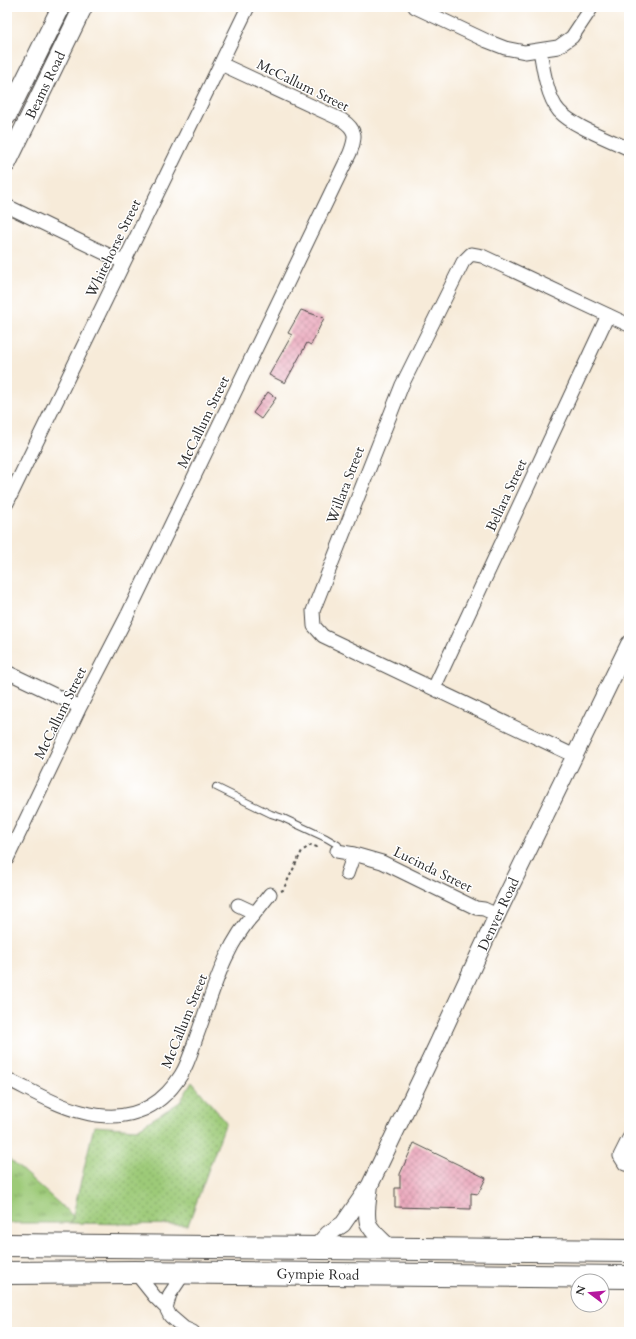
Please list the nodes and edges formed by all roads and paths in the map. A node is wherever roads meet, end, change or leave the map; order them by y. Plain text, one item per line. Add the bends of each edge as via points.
1 (61, 7) edge
2 (83, 7) edge
3 (248, 7) edge
4 (415, 7) edge
5 (592, 7) edge
6 (540, 50) junction
7 (221, 64) junction
8 (7, 116) edge
9 (629, 149) edge
10 (7, 163) edge
11 (7, 206) edge
12 (124, 262) junction
13 (608, 315) junction
14 (629, 325) edge
15 (7, 503) edge
16 (629, 644) edge
17 (7, 672) edge
18 (434, 688) junction
19 (80, 707) junction
20 (575, 756) junction
21 (216, 787) dead end
22 (11, 842) edge
23 (333, 846) junction
24 (354, 854) junction
25 (7, 859) edge
26 (347, 874) dead end
27 (270, 894) joint
28 (238, 904) dead end
29 (255, 913) junction
30 (497, 915) junction
31 (7, 1079) edge
32 (629, 1138) edge
33 (629, 1165) edge
34 (370, 1185) junction
35 (7, 1245) edge
36 (315, 1248) junction
37 (391, 1249) junction
38 (506, 1249) junction
39 (629, 1251) edge
40 (135, 1272) junction
41 (7, 1273) edge
42 (184, 1273) junction
43 (506, 1276) junction
44 (629, 1277) edge
45 (166, 1308) junction
46 (193, 1332) edge

1 - 8 main road, Beams Road
2 - 10 main road, Beams Road
3 - 7 street, Whitehorse Street
4 - 6 street via 505,48 525,52
5 - 6 street via 572,37 558,47
6 - 9 street via 551,96 558,110 573,122
7 - 12 street, Whitehorse Street
7 - 19 street, McCallum Street via 342,120 354,132 355,140 134,602
11 - 12 street
12 - 15 street, Whitehorse Street
13 - 14 street, Willara Street
13 - 18 street, Bellara Street
13 - 18 street, Willara Street via 482,256 471,254 463,262 402,386 313,611 314,626 323,636
16 - 20 street, Denver Road
17 - 19 street
18 - 20 street, Willara Street
19 - 22 street, McCallum Street
20 - 30 street, Denver Road
21 - 23 lane via 326,838
22 - 25 street, McCallum Street
23 - 24 street, Lucinda Street
23 - 27 path via 318,843 317,847 311,845 302,851 282,890
24 - 26 street
24 - 30 street, Lucinda Street via 382,862 476,908
27 - 29 street, McCallum Street
28 - 29 street
29 - 31 street, McCallum Street via 231,947 181,1075 163,1097 128,1116 110,1117 81,1112 62,1105
30 - 34 street, Denver Road
32 - 33 street via 620,1156 625,1164
34 - 36 street, Denver Road via 343,1224 328,1234
34 - 37 street, Denver Road via 368,1223
35 - 36 highway, Gympie Road
36 - 37 highway, Gympie Road
37 - 38 highway, Gympie Road
38 - 39 highway, Gympie Road
38 - 43 highway
40 - 41 highway, Gympie Road
40 - 42 highway, Gympie Road
40 - 45 street
42 - 43 highway, Gympie Road
42 - 45 street via 169,1296
43 - 44 highway, Gympie Road
45 - 46 street via 170,1316

